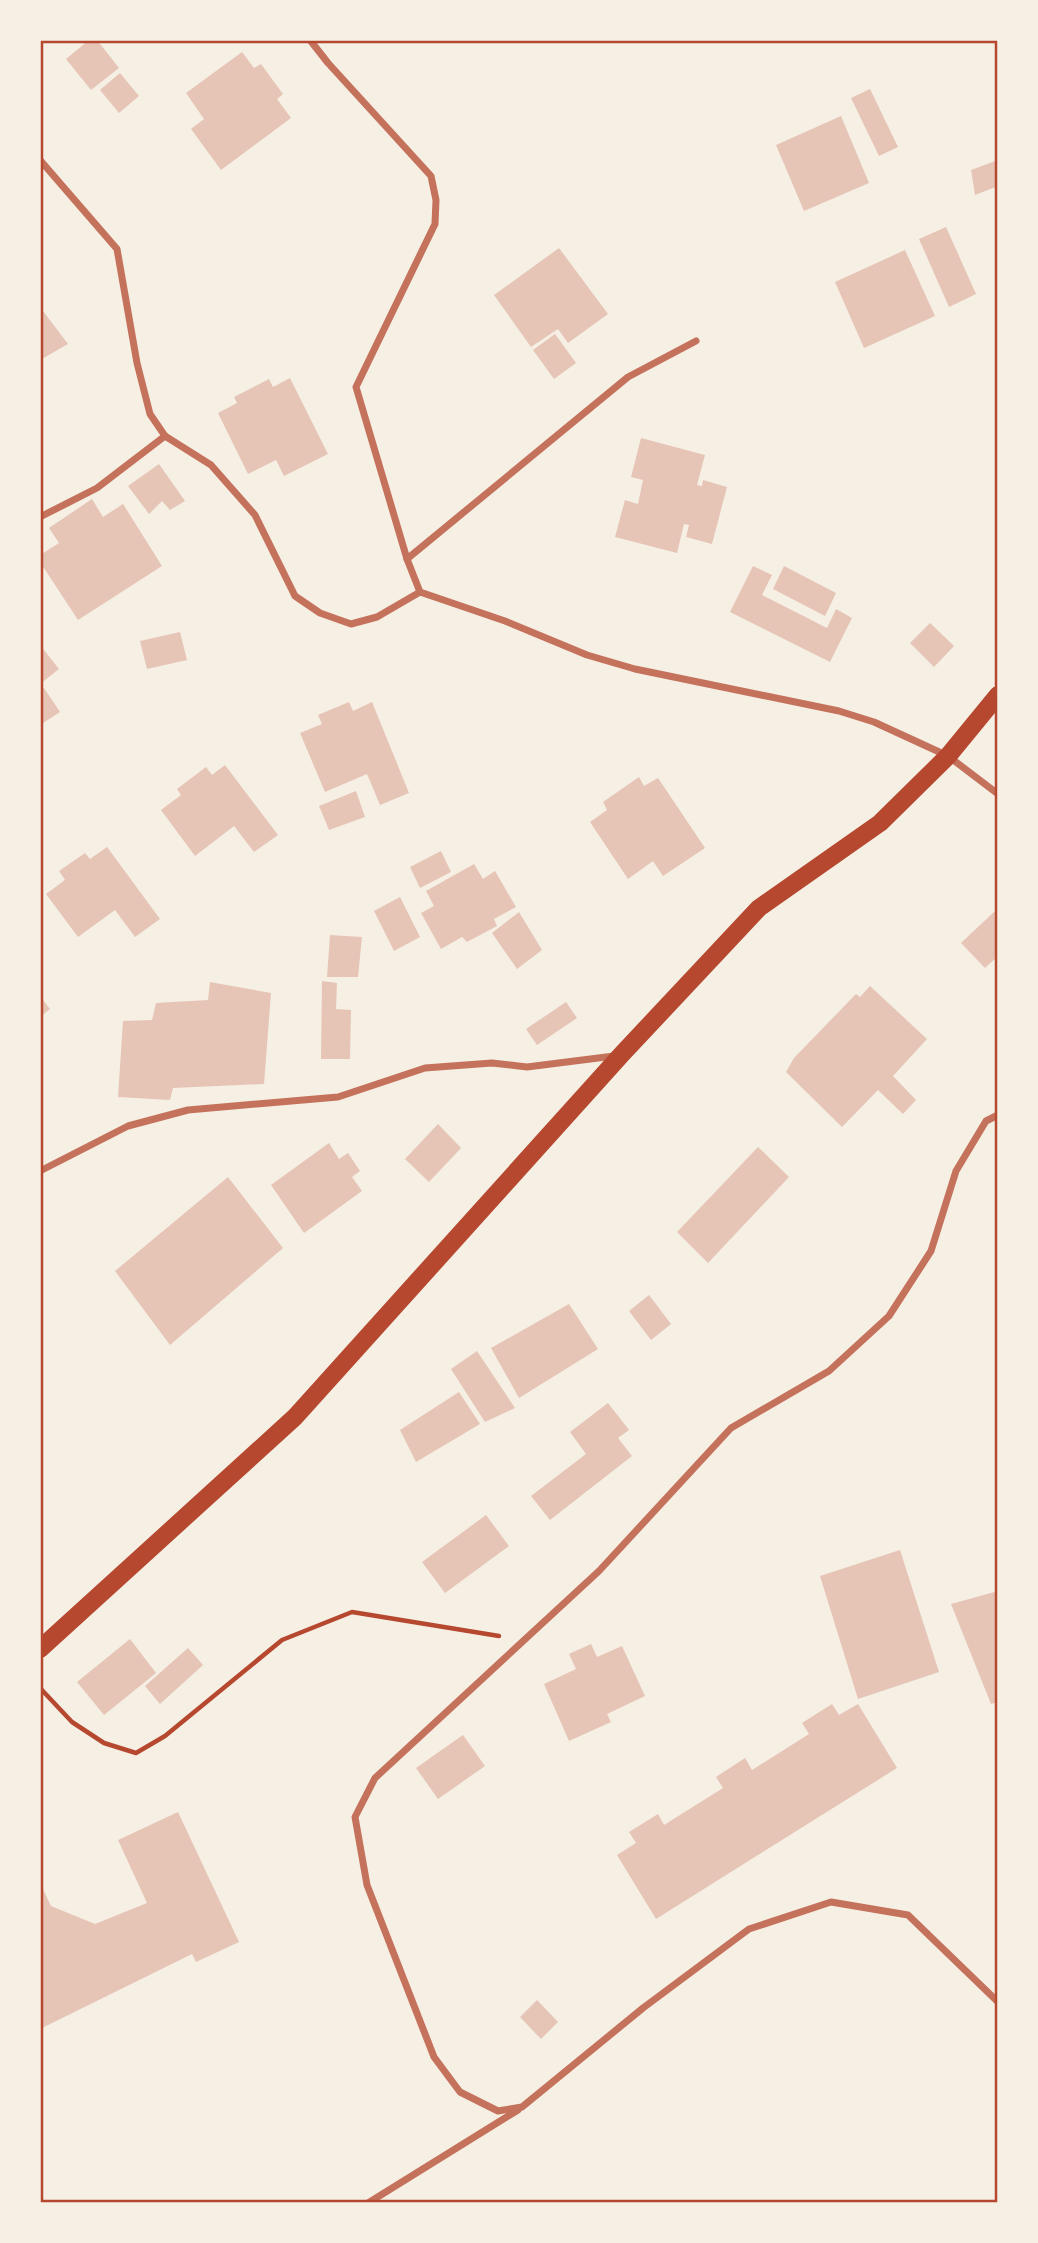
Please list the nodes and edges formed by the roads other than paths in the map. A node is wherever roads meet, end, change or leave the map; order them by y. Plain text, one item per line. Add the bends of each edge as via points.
1 (310, 40) edge
2 (40, 159) edge
3 (696, 341) dead end
4 (165, 436) junction
5 (40, 517) edge
6 (407, 559) junction
7 (420, 592) junction
8 (998, 695) edge
9 (948, 756) junction
10 (998, 794) edge
11 (622, 1054) junction
12 (998, 1115) edge
13 (40, 1171) edge
14 (40, 1649) edge
15 (998, 2002) edge
16 (522, 2108) junction
17 (368, 2203) edge

1 - 6 street via 431,176 436,200 435,224 356,387
2 - 4 street via 117,249 150,414
3 - 6 street via 628,377
4 - 5 street via 97,488
4 - 7 street via 211,465 255,515 295,596 320,613 351,624 377,617
6 - 7 street
7 - 9 street via 635,669 839,710
8 - 9 main road
9 - 10 street
9 - 11 main road via 880,823 758,908
11 - 13 street via 527,1068 492,1063 425,1068 338,1097 188,1110 128,1126
11 - 14 main road via 295,1417
12 - 16 street via 986,1121 956,1171 931,1251 889,1317 829,1371 731,1428 600,1571 375,1778 355,1818 367,1885 434,2057 460,2092 498,2111
15 - 16 street via 908,1915 831,1902 749,1929 643,2008
16 - 17 street

